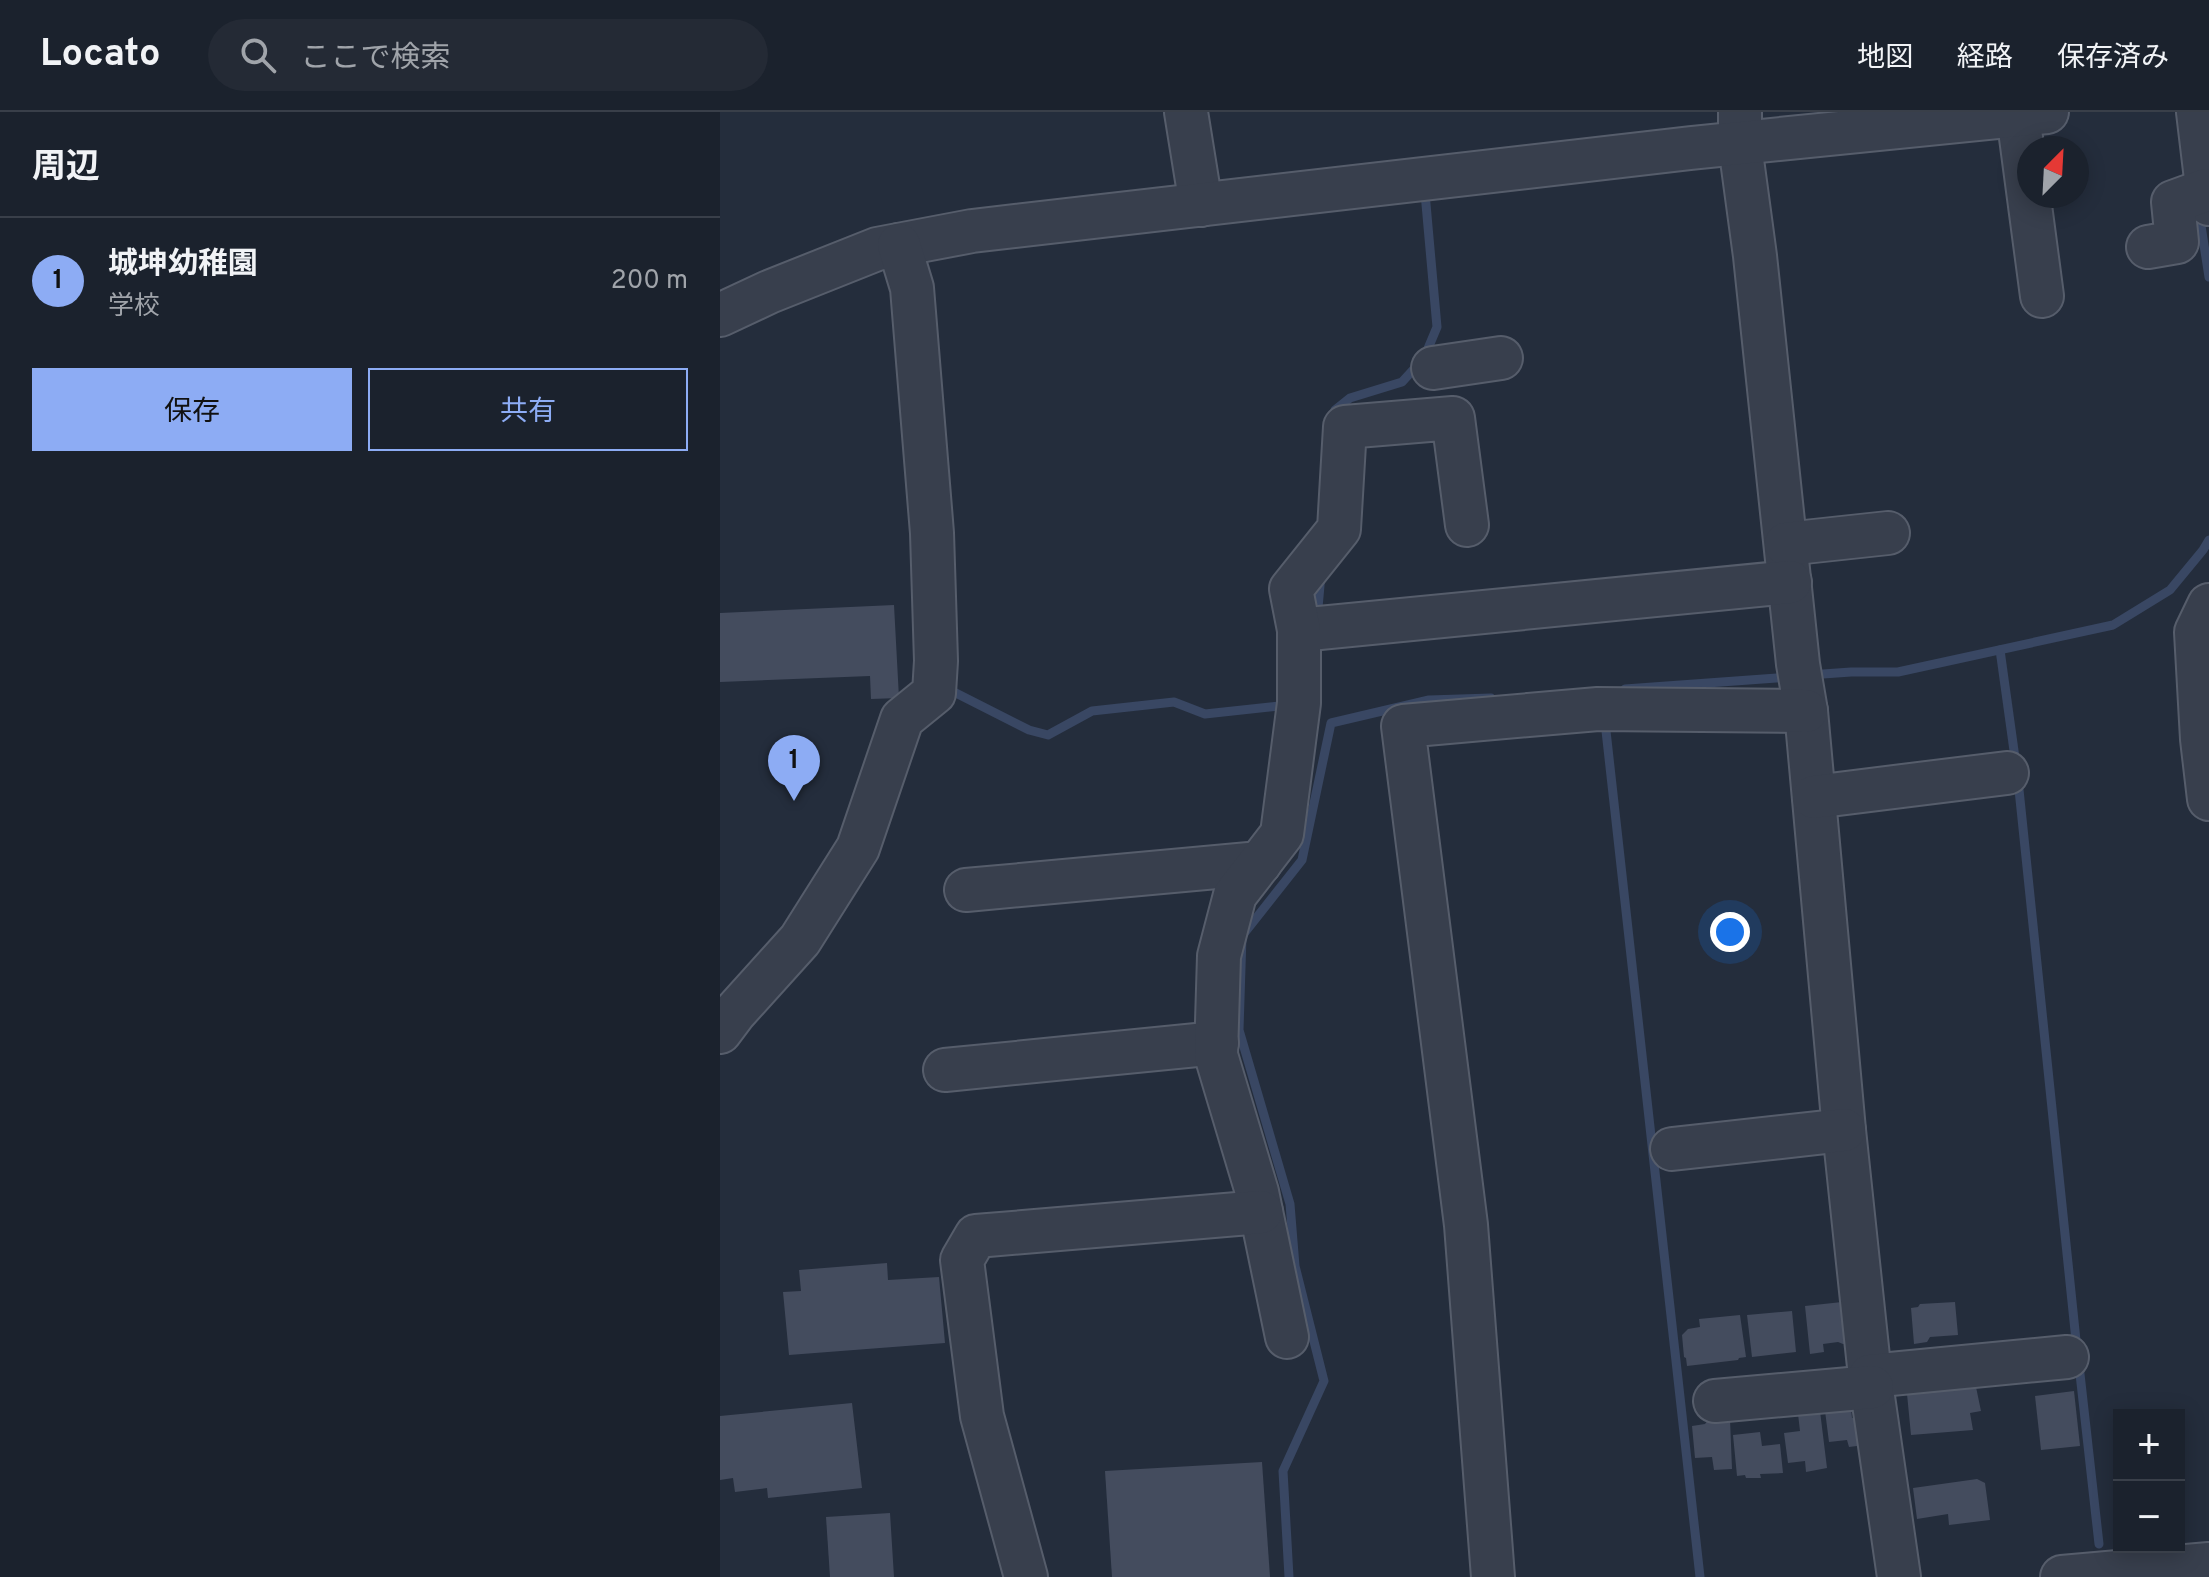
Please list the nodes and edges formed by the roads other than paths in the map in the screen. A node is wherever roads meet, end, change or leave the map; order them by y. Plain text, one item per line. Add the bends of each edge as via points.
1 (1186, 112) edge
2 (2198, 112) edge
3 (2032, 114) edge
4 (1740, 128) edge
5 (2208, 197) edge
6 (1201, 205) junction
7 (899, 245) junction
8 (2148, 247) dead end
9 (2042, 296) dead end
10 (720, 315) edge
11 (1501, 358) dead end
12 (1453, 418) junction
13 (1467, 525) dead end
14 (1888, 533) dead end
15 (1788, 563) junction
16 (2209, 605) edge
17 (1299, 630) junction
18 (1803, 690) junction
19 (2007, 773) dead end
20 (1814, 797) junction
21 (2209, 799) edge
22 (1260, 863) junction
23 (966, 890) dead end
24 (720, 1032) edge
25 (1217, 1043) junction
26 (945, 1070) dead end
27 (1844, 1130) junction
28 (1672, 1149) dead end
29 (1261, 1212) junction
30 (1287, 1337) dead end
31 (2067, 1357) dead end
32 (1871, 1382) junction
33 (1715, 1401) dead end
34 (2209, 1564) edge
35 (1026, 1577) edge
36 (1493, 1577) edge
37 (1899, 1577) edge
38 (2062, 1577) edge

1 - 6 street
2 - 5 street
3 - 4 street
3 - 9 street
4 - 6 street via 1691,148
4 - 15 street
5 - 8 street via 2173,202 2177,242
6 - 7 street via 972,231
7 - 10 street via 877,249
7 - 24 street via 912,288 931,517 934,693 902,719 858,848 800,940
11 - 12 street via 1440,367
12 - 13 street
12 - 17 street via 1345,427 1339,529 1291,589
14 - 15 street
15 - 17 street
15 - 18 street
16 - 21 street via 2196,632
17 - 22 street via 1299,703 1282,834
18 - 20 street
18 - 36 street via 1403,726 1466,1225
19 - 20 street
20 - 27 street
22 - 23 street
22 - 25 street via 1235,895 1219,956
25 - 26 street
25 - 29 street
27 - 28 street
27 - 32 street
29 - 30 street
29 - 35 street via 976,1236 962,1260 982,1416
31 - 32 street
32 - 33 street via 1770,1412
32 - 37 street
34 - 38 street

